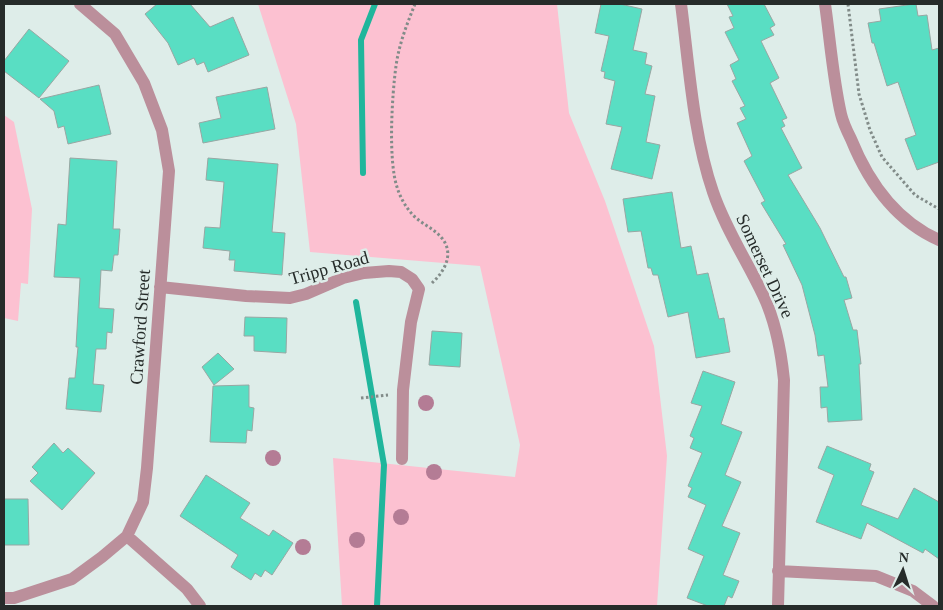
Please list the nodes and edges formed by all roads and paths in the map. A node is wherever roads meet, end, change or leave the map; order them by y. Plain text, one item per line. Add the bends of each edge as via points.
1 (80, 4) edge
2 (415, 4) edge
3 (681, 4) edge
4 (825, 4) edge
5 (848, 4) edge
6 (939, 209) edge
7 (939, 240) edge
8 (160, 287) junction
9 (419, 289) junction
10 (391, 395) dead end
11 (361, 398) dead end
12 (402, 459) dead end
13 (127, 536) junction
14 (778, 571) junction
15 (4, 598) edge
16 (200, 606) edge
17 (778, 606) edge
18 (933, 606) edge

1 - 8 street, Crawford Street via 115,34 144,84 162,130 169,171
2 - 9 path via 396,65 392,138 396,186 413,215 441,237 449,257 446,267 433,283
3 - 14 street, Somerset Drive via 706,170 728,227 764,296 782,353
4 - 7 street via 841,115 861,163 882,196 909,222
5 - 6 path via 859,94 870,130 882,157 915,195
8 - 9 street, Tripp Road via 290,298 343,278 389,271 401,272
8 - 13 street, Crawford Street via 148,468 143,502
9 - 12 street via 411,322 403,390
10 - 11 path
13 - 15 street, Crawford Street via 72,579 14,598
13 - 16 street via 187,589
14 - 17 street, Somerset Drive
14 - 18 street via 876,576 913,591

